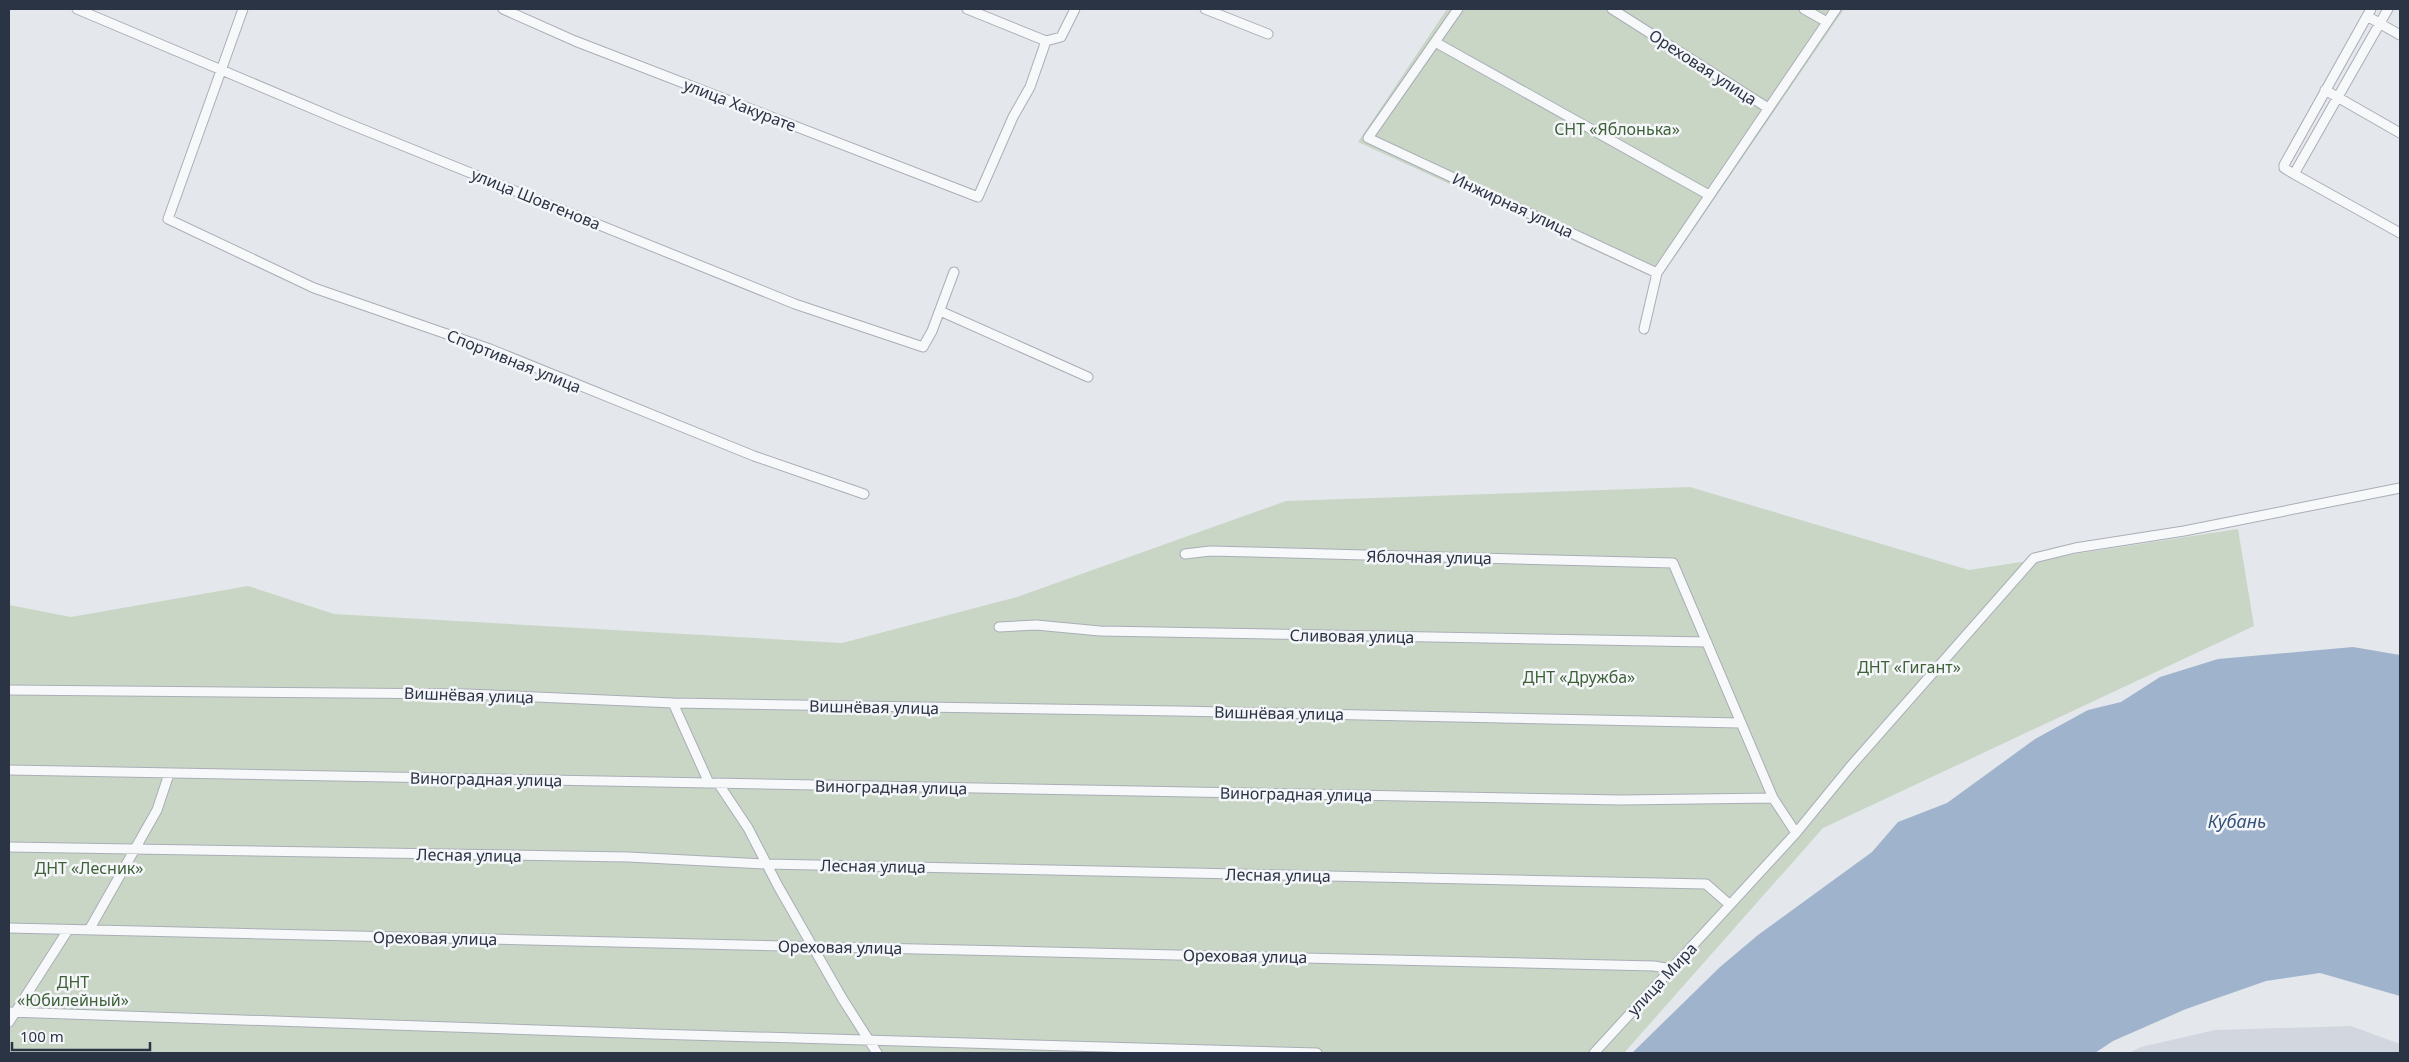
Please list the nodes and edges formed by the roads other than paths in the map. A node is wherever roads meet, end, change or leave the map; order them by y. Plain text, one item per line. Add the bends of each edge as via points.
1 (77, 9) edge
2 (243, 9) edge
3 (503, 9) edge
4 (967, 9) edge
5 (1075, 9) edge
6 (1204, 9) edge
7 (1458, 9) edge
8 (1612, 9) edge
9 (1804, 9) edge
10 (1836, 9) edge
11 (2388, 9) edge
12 (2369, 12) edge
13 (1827, 22) junction
14 (2381, 24) junction
15 (1268, 34) dead end
16 (2400, 35) edge
17 (1046, 41) junction
18 (1435, 42) junction
19 (222, 71) junction
20 (2325, 90) junction
21 (2338, 98) junction
22 (1768, 108) junction
23 (2400, 134) edge
24 (2294, 174) junction
25 (1709, 195) junction
26 (2400, 233) edge
27 (954, 272) dead end
28 (1657, 273) junction
29 (940, 310) junction
30 (1644, 329) dead end
31 (1088, 377) dead end
32 (2400, 488) edge
33 (864, 494) dead end
34 (1185, 554) dead end
35 (999, 627) dead end
36 (1707, 642) junction
37 (9, 690) edge
38 (673, 703) junction
39 (1740, 723) junction
40 (9, 770) edge
41 (169, 774) junction
42 (714, 783) junction
43 (1773, 798) junction
44 (1796, 834) junction
45 (9, 847) edge
46 (134, 849) junction
47 (766, 864) junction
48 (1730, 905) junction
49 (9, 928) edge
50 (68, 930) junction
51 (89, 930) junction
52 (813, 947) junction
53 (1671, 969) junction
54 (12, 1012) edge
55 (9, 1022) edge
56 (869, 1040) junction
57 (878, 1053) edge
58 (1317, 1053) edge
59 (1594, 1053) edge

1 - 19 street, улица Шовгенова
2 - 19 street
3 - 17 street, улица Хакурате via 575,41 978,197 1013,117 1030,87
4 - 17 street
5 - 17 street via 1061,37
6 - 15 street
7 - 18 street
8 - 22 street, Ореховая улица
9 - 13 street
10 - 13 street
11 - 14 street
12 - 14 street
12 - 20 street
13 - 22 street
14 - 16 street
14 - 21 street
18 - 25 street
18 - 28 street, Инжирная улица via 1368,138
19 - 29 street, улица Шовгенова via 795,304 923,347
19 - 33 street, Спортивная улица via 168,219 314,288 490,349 754,456
20 - 21 street
20 - 24 street via 2284,165
21 - 23 street
21 - 24 street
22 - 25 street
24 - 26 street
25 - 28 street
27 - 29 street, улица Шовгенова
28 - 30 street
29 - 31 street
32 - 44 street, улица Мира via 2184,532 2075,548 2034,558 1850,767
34 - 36 street, Яблочная улица via 1672,562
35 - 36 street, Сливовая улица
36 - 39 street
37 - 38 street, Вишнёвая улица via 467,694
38 - 39 street, Вишнёвая улица
38 - 42 street
39 - 43 street
40 - 41 street, Виноградная улица
41 - 42 street, Виноградная улица
41 - 46 street via 157,810
42 - 43 street, Виноградная улица via 1601,799
42 - 47 street via 748,828
43 - 44 street
44 - 48 street, улица Мира
45 - 46 street, Лесная улица
46 - 47 street, Лесная улица via 628,857
46 - 51 street
47 - 48 street, Лесная улица via 1706,884
47 - 52 street
48 - 53 street, улица Мира
49 - 50 street, Ореховая улица
50 - 51 street, Ореховая улица
50 - 54 street
51 - 52 street, Ореховая улица
52 - 53 street, Ореховая улица via 1654,966
52 - 56 street
53 - 59 street, улица Мира
54 - 55 street
54 - 56 street
56 - 57 street
56 - 58 street

